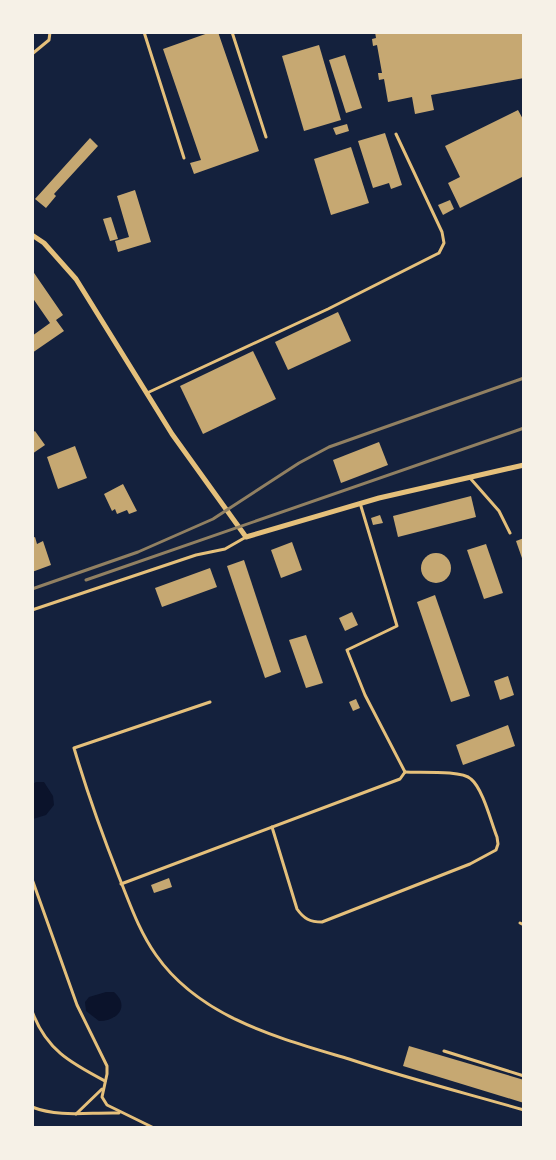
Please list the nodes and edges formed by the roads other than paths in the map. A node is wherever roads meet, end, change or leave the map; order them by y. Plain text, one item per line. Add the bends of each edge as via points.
1 (50, 32) edge
2 (144, 32) edge
3 (232, 32) edge
4 (32, 54) edge
5 (396, 134) dead end
6 (266, 137) dead end
7 (184, 158) dead end
8 (32, 235) edge
9 (147, 393) junction
10 (524, 465) edge
11 (470, 478) junction
12 (360, 504) junction
13 (510, 533) dead end
14 (246, 537) junction
15 (32, 610) edge
16 (210, 702) dead end
17 (405, 772) junction
18 (272, 827) junction
19 (32, 879) edge
20 (121, 884) junction
21 (32, 1011) edge
22 (444, 1051) dead end
23 (524, 1076) edge
24 (105, 1081) junction
25 (102, 1089) junction
26 (32, 1107) edge
27 (524, 1110) edge
28 (122, 1113) junction
29 (76, 1114) junction
30 (154, 1128) edge

1 - 4 lane via 49,40
2 - 7 lane
3 - 6 lane
5 - 9 lane via 442,232 444,243 439,253 328,309
8 - 9 street via 44,243 76,279
9 - 14 street via 172,434
10 - 11 street
11 - 12 street
11 - 13 lane via 499,511
12 - 14 street
12 - 17 lane via 396,626 347,650 365,695
14 - 15 lane via 225,549 196,555
16 - 20 lane via 74,748 91,807
17 - 18 lane via 400,779
17 - 18 lane via 460,774 470,778 476,785 496,837 496,850 470,864 322,922 311,922 298,909
18 - 20 lane
19 - 24 lane via 77,1005 107,1066
20 - 27 lane via 139,929 157,956 177,980 210,1005 245,1024 301,1044
21 - 24 lane via 54,1050 70,1063
22 - 23 lane
24 - 25 lane
25 - 28 lane via 107,1105
25 - 29 lane
26 - 29 lane via 47,1113
28 - 29 lane
28 - 30 lane

